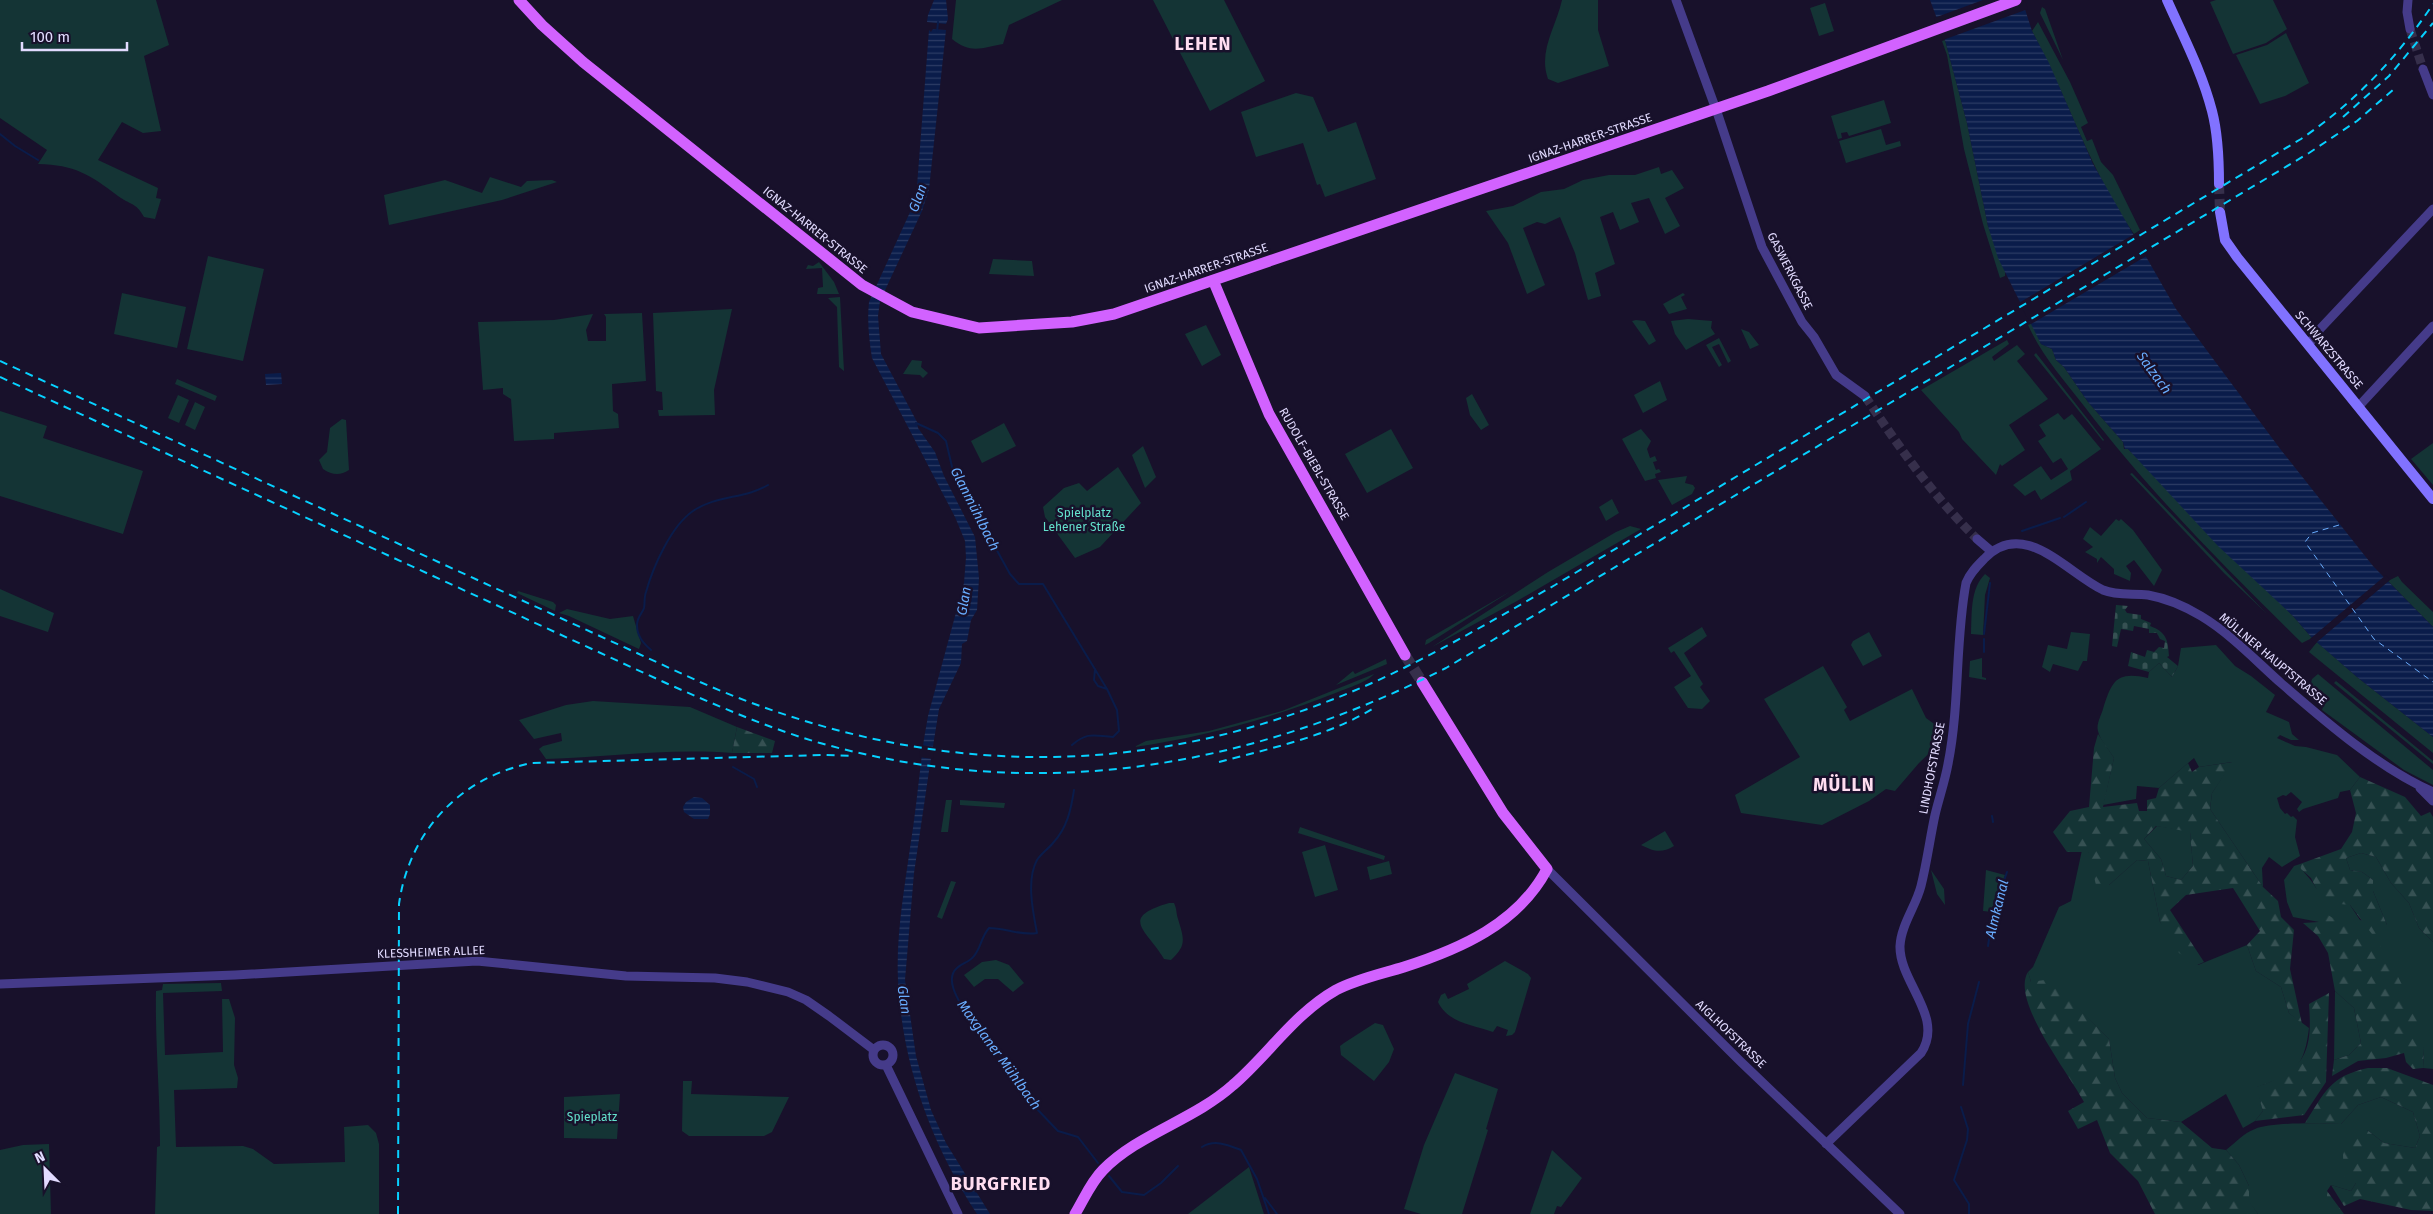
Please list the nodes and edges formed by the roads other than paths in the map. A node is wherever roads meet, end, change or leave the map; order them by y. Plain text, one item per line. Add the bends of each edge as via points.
1 (519, 0) edge
2 (1676, 0) edge
3 (2016, 0) edge
4 (2167, 0) edge
5 (2408, 0) edge
6 (2410, 28) tunnel mouth
7 (2424, 69) tunnel mouth
8 (2433, 95) edge
9 (1716, 108) junction
10 (2219, 184) tunnel mouth
11 (2433, 209) edge
12 (2220, 212) tunnel mouth
13 (1213, 280) junction
14 (2433, 326) edge
15 (2308, 345) junction
16 (1865, 396) tunnel mouth
17 (2360, 406) junction
18 (2433, 499) edge
19 (1977, 539) tunnel mouth
20 (1991, 551) junction
21 (1405, 655) tunnel mouth
22 (1422, 682) tunnel mouth
23 (2420, 788) junction
24 (2433, 792) edge
25 (2433, 801) edge
26 (1547, 870) junction
27 (0, 984) edge
28 (874, 1050) junction
29 (886, 1065) junction
30 (1826, 1144) junction
31 (958, 1214) edge
32 (1075, 1214) edge
33 (1900, 1214) edge

1 - 13 main road, IGNAZ-HARRER-STRASSE via 556,38 868,289 912,312 989,328 1093,319
2 - 9 street, GASWERKGASSE
3 - 9 main road, IGNAZ-HARRER-STRASSE
4 - 10 main road via 2212,109 2219,156
5 - 6 street
7 - 8 street
9 - 13 main road, IGNAZ-HARRER-STRASSE
9 - 16 street, GASWERKGASSE via 1763,250 1802,322 1836,374
11 - 15 street
12 - 15 main road, SCHWARZSTRASSE via 2221,226 2229,246
13 - 21 main road, RUDOLF-BIEBL-STRASSE via 1269,414
14 - 17 street
15 - 17 main road, SCHWARZSTRASSE
17 - 18 main road, SCHWARZSTRASSE
19 - 20 street
20 - 23 street, MÜLLNER HAUPTSTRASSE via 2003,544 2028,546 2046,552 2106,591 2149,595 2199,615 2229,636 2316,712
20 - 30 street, LINDHOFSTRASSE via 1968,576 1948,764 1921,886 1900,947 1929,1030 1927,1043 1921,1053
22 - 26 main road via 1503,813
23 - 24 street, MÜLLNER HAUPTSTRASSE
23 - 25 street, MÜLLNER HAUPTSTRASSE
26 - 30 street, AIGLHOFSTRASSE
26 - 32 main road via 1539,884 1512,913 1480,936 1427,959 1348,984 1316,1004 1220,1096 1116,1158 1092,1183
27 - 28 street, KLESSHEIMER ALLEE via 477,961 626,976 714,978 761,985 797,996
28 - 29 street, KLESSHEIMER ALLEE via 874,1061
28 - 29 street, KLESSHEIMER ALLEE via 882,1045 891,1049 893,1058
29 - 31 street, KLESSHEIMER ALLEE
30 - 33 street, AIGLHOFSTRASSE

